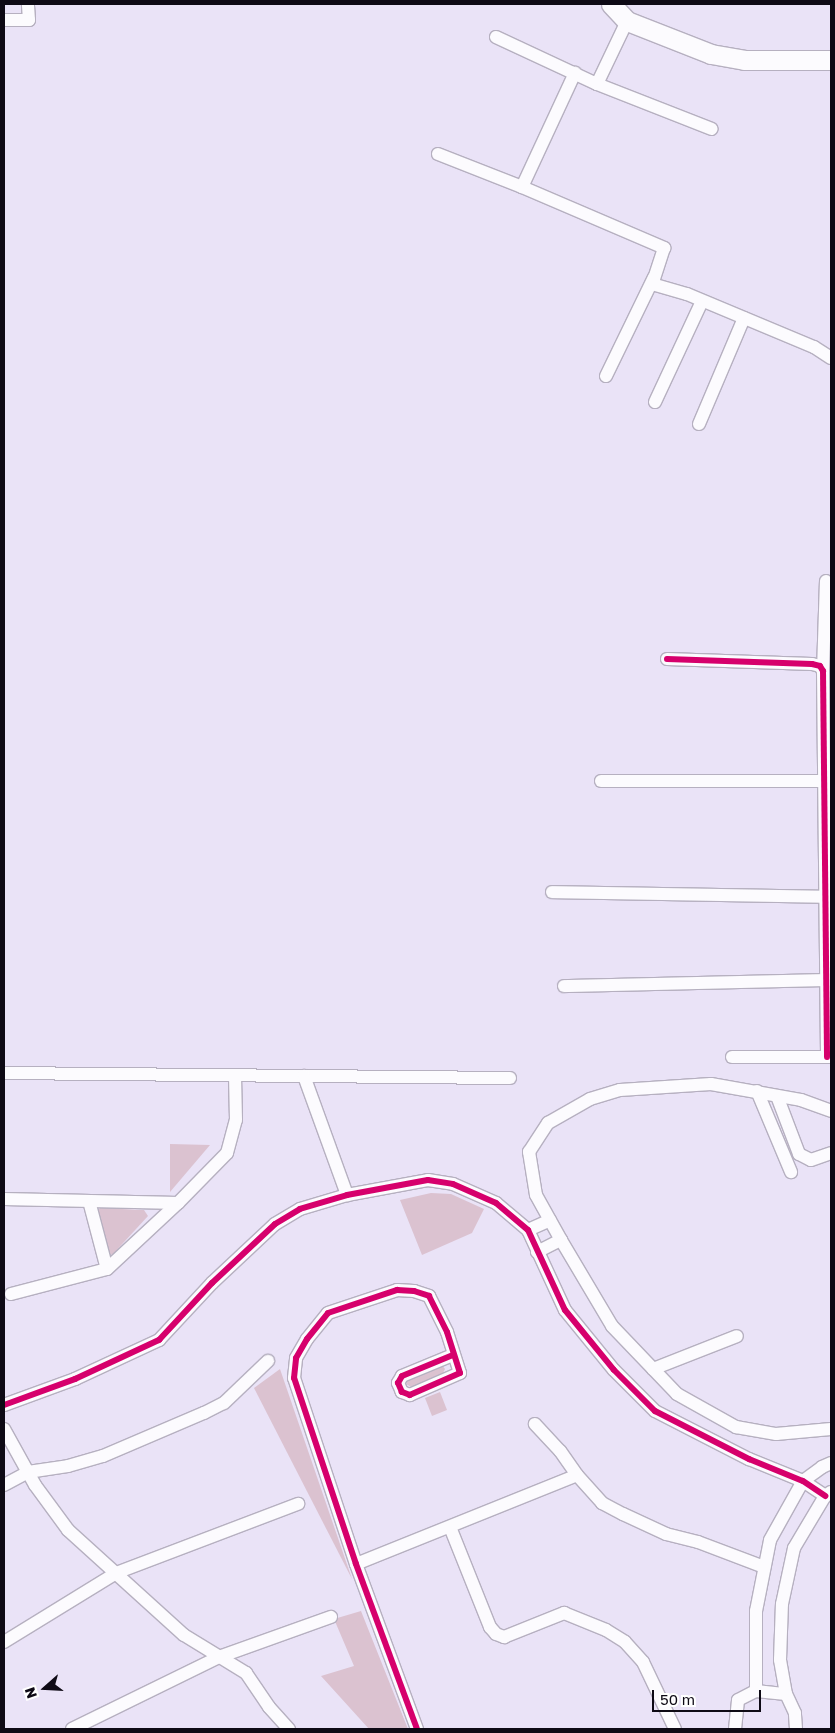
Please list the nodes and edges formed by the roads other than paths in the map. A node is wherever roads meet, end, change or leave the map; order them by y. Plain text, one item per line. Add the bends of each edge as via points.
1 (28, 4) edge
2 (611, 4) edge
3 (4, 20) edge
4 (627, 21) junction
5 (496, 37) dead end
6 (831, 60) edge
7 (575, 73) junction
8 (597, 84) junction
9 (712, 129) dead end
10 (438, 154) dead end
11 (522, 187) junction
12 (656, 274) junction
13 (702, 301) junction
14 (744, 318) junction
15 (831, 358) edge
16 (606, 376) dead end
17 (655, 402) dead end
18 (699, 424) dead end
19 (826, 582) dead end
20 (666, 659) dead end
21 (823, 671) junction
22 (828, 780) edge
23 (601, 781) dead end
24 (552, 892) dead end
25 (828, 897) edge
26 (828, 980) edge
27 (564, 986) dead end
28 (732, 1057) dead end
29 (829, 1057) edge
30 (4, 1072) edge
31 (235, 1075) junction
32 (304, 1076) junction
33 (510, 1078) dead end
34 (757, 1091) junction
35 (777, 1096) junction
36 (831, 1110) edge
37 (831, 1153) edge
38 (791, 1172) dead end
39 (347, 1195) junction
40 (4, 1199) edge
41 (89, 1201) junction
42 (178, 1203) junction
43 (550, 1220) junction
44 (528, 1230) junction
45 (561, 1240) junction
46 (537, 1252) junction
47 (107, 1269) junction
48 (11, 1294) dead end
49 (737, 1336) dead end
50 (453, 1355) junction
51 (268, 1361) dead end
52 (653, 1369) junction
53 (4, 1405) edge
54 (535, 1424) dead end
55 (4, 1429) edge
56 (831, 1429) edge
57 (831, 1463) edge
58 (28, 1472) junction
59 (577, 1475) junction
60 (803, 1482) junction
61 (4, 1485) edge
62 (828, 1494) edge
63 (298, 1504) dead end
64 (450, 1527) junction
65 (356, 1564) junction
66 (764, 1567) junction
67 (116, 1573) junction
68 (331, 1617) dead end
69 (4, 1642) edge
70 (219, 1656) junction
71 (756, 1691) junction
72 (786, 1694) junction
73 (72, 1729) edge
74 (289, 1729) edge
75 (417, 1729) edge
76 (675, 1729) edge
77 (735, 1729) edge
78 (796, 1729) edge

1 - 3 street via 28,20
2 - 4 street
4 - 6 street via 711,54 744,60
4 - 8 street
5 - 7 street
7 - 8 street
7 - 11 street
8 - 9 street
10 - 11 street
11 - 12 street via 664,248
12 - 13 street via 652,284
12 - 16 street
13 - 14 street
13 - 17 street
14 - 15 street via 814,347
14 - 18 street
19 - 21 street
20 - 21 street via 812,664 820,666
21 - 22 street
22 - 23 street
22 - 25 street
24 - 25 street
25 - 26 street
26 - 27 street
26 - 29 street
28 - 29 street
30 - 31 street
31 - 32 street
31 - 42 street via 236,1120 227,1153
32 - 33 street
32 - 39 street
34 - 35 street
34 - 38 street
34 - 43 street via 711,1084 620,1090 590,1099 548,1123 529,1152 536,1195
35 - 36 street
35 - 37 street via 800,1154 811,1160
39 - 44 street via 428,1180 453,1184 496,1203
39 - 53 street via 300,1209 275,1224 212,1283 159,1340 75,1379
40 - 41 street
41 - 42 street
41 - 47 street
42 - 47 street
43 - 44 street
43 - 45 street
44 - 46 street
45 - 46 street
45 - 52 street via 612,1326
46 - 60 street via 565,1310 614,1370 655,1411
47 - 48 street
49 - 52 street
50 - 50 street via 459,1375 410,1395 402,1392 398,1384 402,1376
50 - 65 street via 429,1296 414,1290 397,1290 328,1313 296,1358 294,1378
51 - 58 street via 224,1403 204,1413 103,1456
52 - 56 street via 676,1394 736,1426 776,1434
54 - 59 street
55 - 58 street
57 - 60 street
58 - 61 street
58 - 67 street via 68,1530
59 - 64 street
59 - 66 street via 602,1503 623,1514 666,1534 698,1542
60 - 62 street
60 - 66 street via 770,1540
62 - 72 street via 794,1548 782,1604 780,1660
63 - 67 street
64 - 65 street
64 - 76 street via 496,1634 504,1637 564,1614 606,1630 625,1642 643,1662
65 - 75 street
66 - 71 street via 756,1611
67 - 69 street
67 - 70 street via 184,1635
68 - 70 street
70 - 73 street
70 - 74 street via 246,1673
71 - 72 street
71 - 77 street via 738,1700
72 - 78 street

